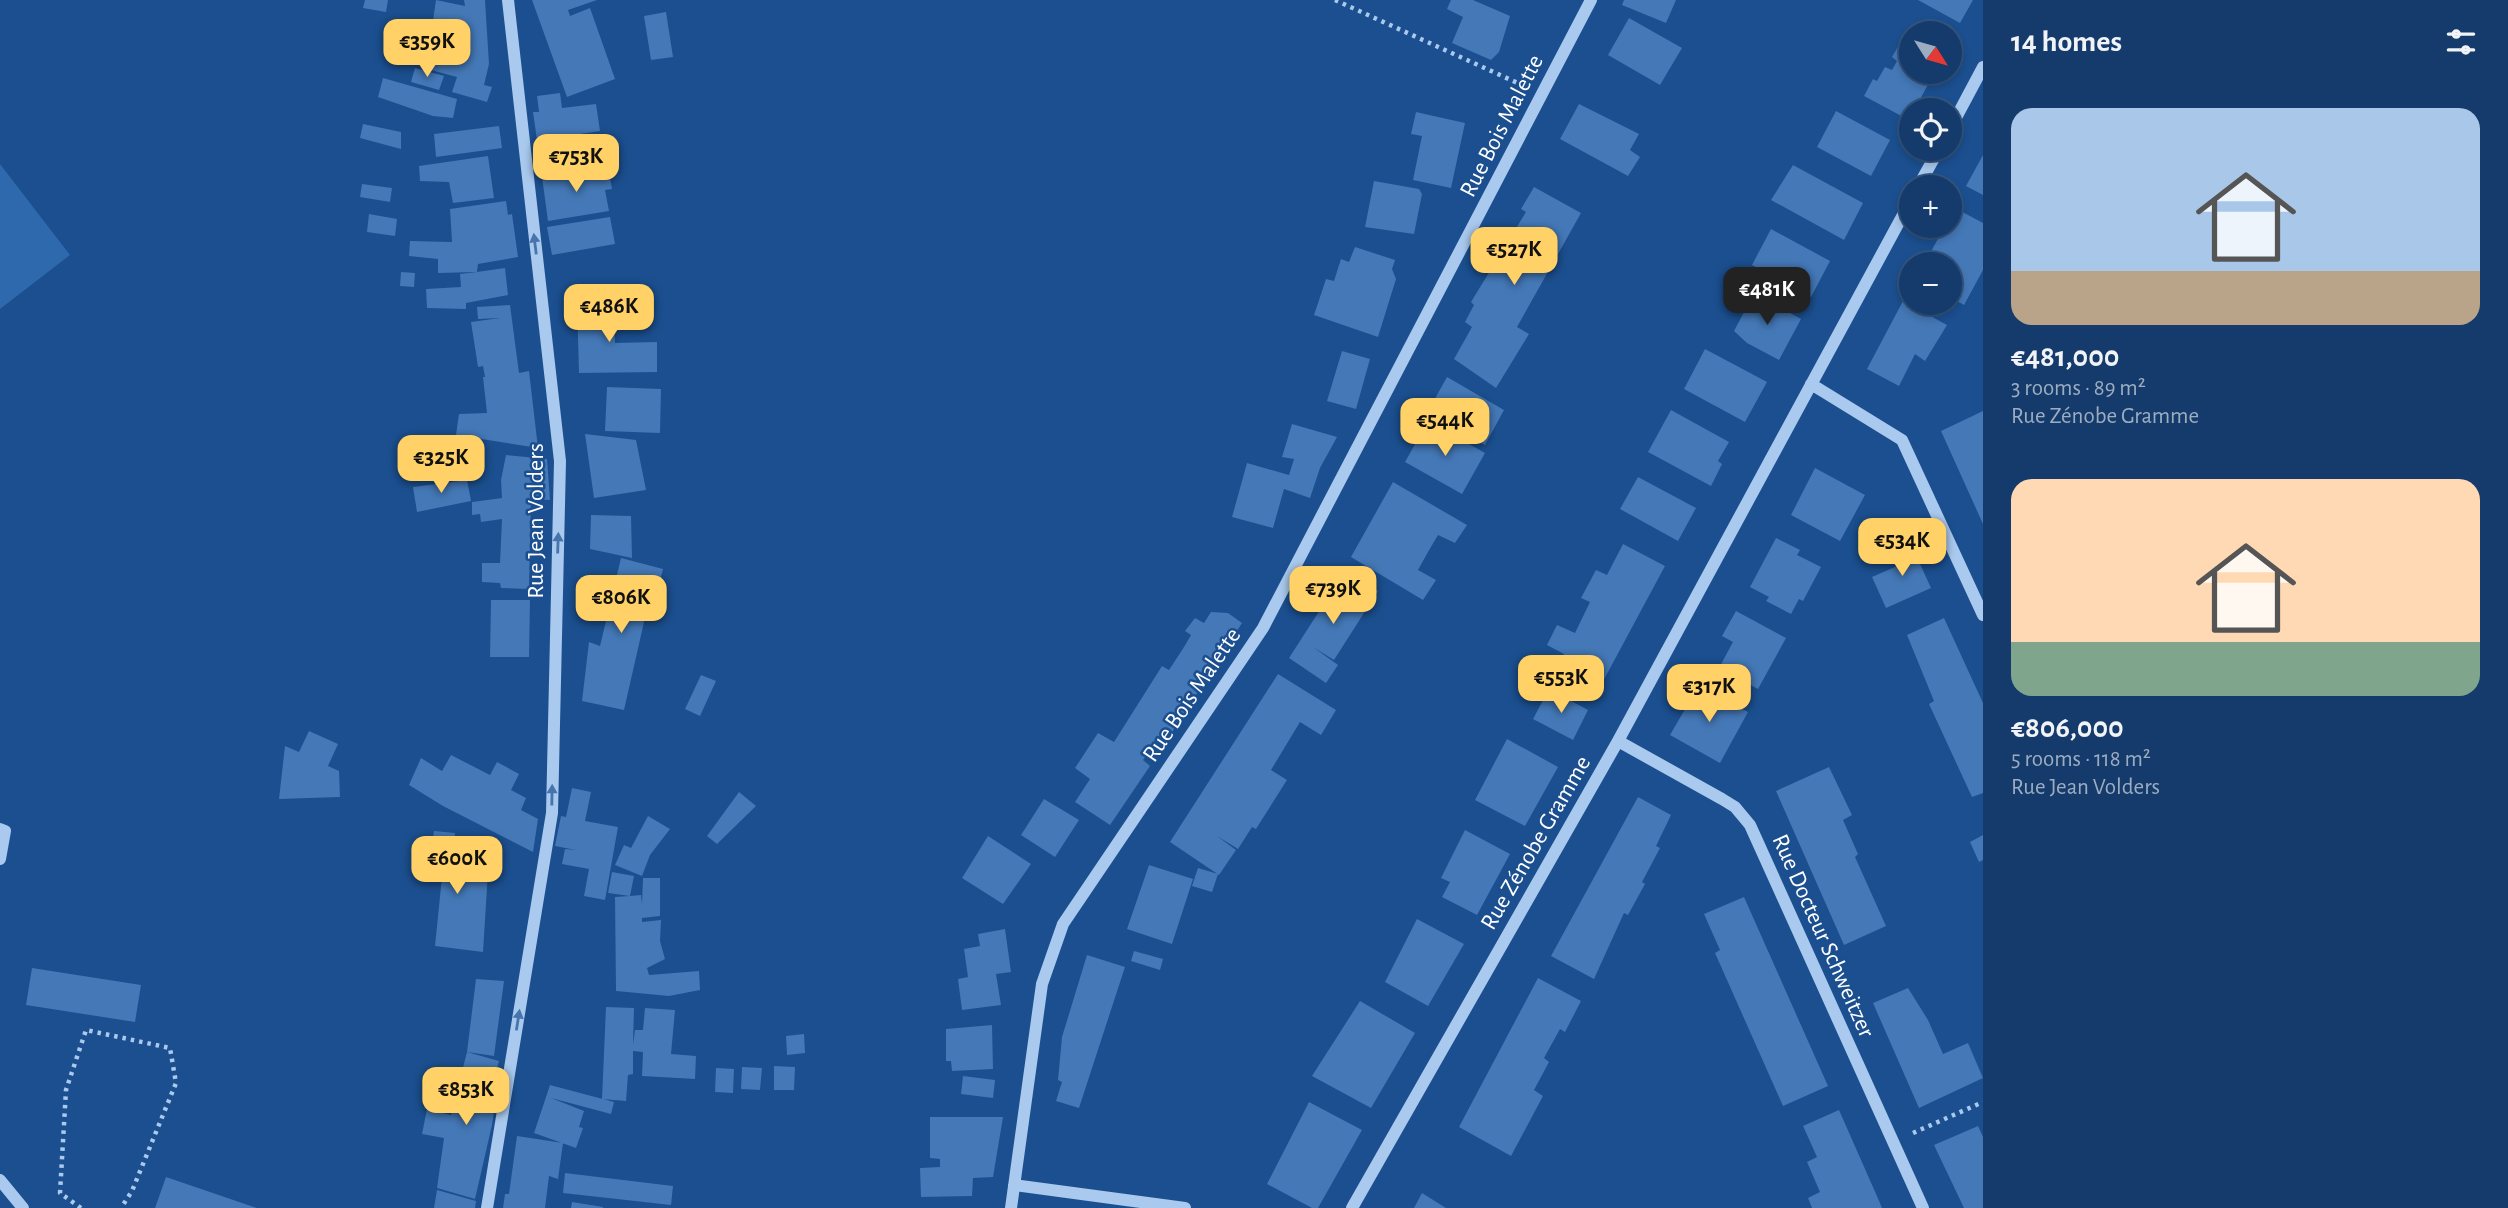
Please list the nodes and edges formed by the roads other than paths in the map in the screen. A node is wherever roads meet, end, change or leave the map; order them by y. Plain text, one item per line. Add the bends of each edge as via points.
1 (508, 0) edge
2 (1591, 0) edge
3 (1983, 68) edge
4 (1962, 107) edge
5 (1899, 222) edge
6 (1811, 384) junction
7 (1983, 615) edge
8 (1618, 741) junction
9 (0, 829) edge
10 (0, 859) edge
11 (0, 1181) edge
12 (1014, 1185) junction
13 (23, 1208) edge
14 (488, 1208) edge
15 (1011, 1208) edge
16 (1185, 1208) edge
17 (1352, 1208) edge
18 (1923, 1208) edge

14 -> 1 street, Rue Jean Volders via 552,813 560,461
2 - 12 street, Rue Bois Malette via 1263,628 1063,923 1042,984
3 - 4 street
5 - 6 street, Rue Zénobe Gramme
6 - 7 street via 1902,440
6 - 8 street, Rue Zénobe Gramme
8 - 17 street, Rue Zénobe Gramme
8 - 18 street, Rue Docteur Schweitzer via 1744,816
9 - 10 street via 5,831
11 - 13 street
12 - 15 street, Rue Bois Malette
12 - 16 street

